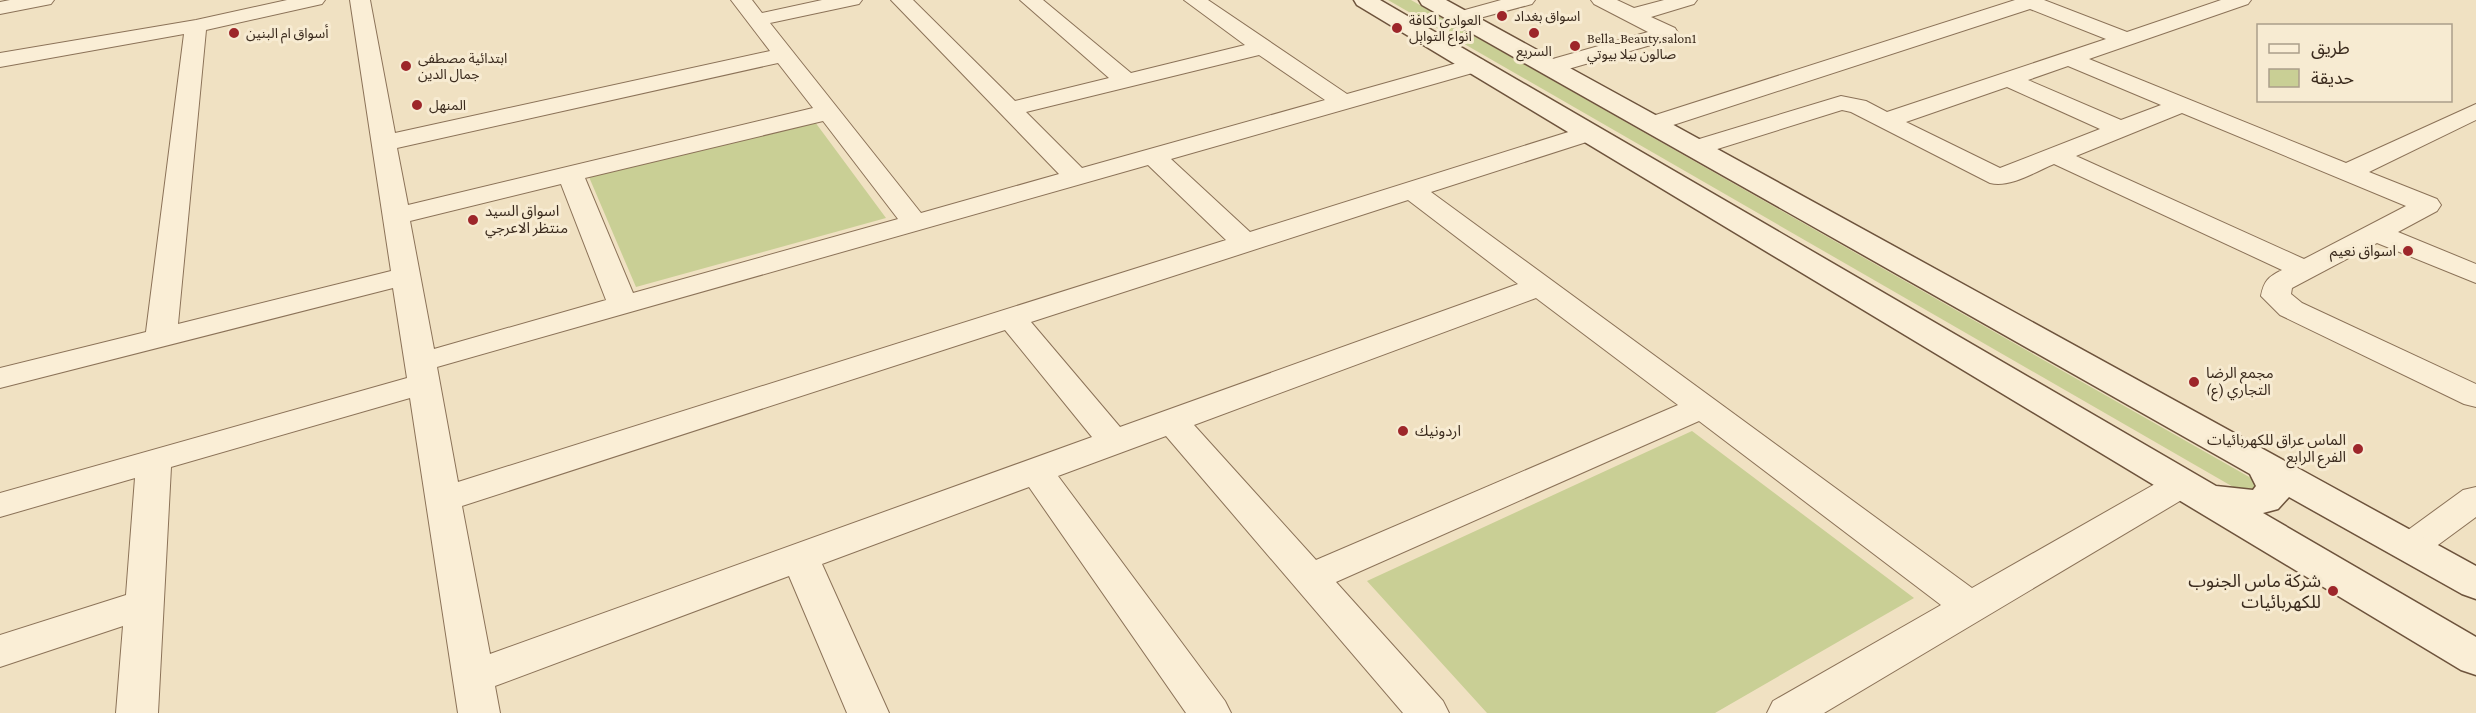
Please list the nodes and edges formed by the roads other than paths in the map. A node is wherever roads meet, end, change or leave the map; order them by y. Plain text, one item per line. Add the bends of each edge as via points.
1 (44, 0) edge
2 (315, 0) edge
3 (360, 0) edge
4 (741, 0) edge
5 (852, 0) edge
6 (901, 0) edge
7 (1030, 0) edge
8 (1194, 0) edge
9 (1365, 0) edge
10 (1430, 0) edge
11 (1525, 0) edge
12 (1601, 0) edge
13 (1687, 0) edge
14 (2241, 0) edge
15 (2027, 1) edge
16 (0, 8) edge
17 (1633, 15) junction
18 (1461, 17) junction
19 (757, 20) junction
20 (196, 26) junction
21 (2127, 39) junction
22 (1263, 47) junction
23 (784, 55) junction
24 (2067, 58) junction
25 (0, 60) edge
26 (1475, 65) junction
27 (1550, 67) junction
28 (2007, 79) junction
29 (1128, 81) junction
30 (1343, 102) junction
31 (2182, 105) junction
32 (1010, 110) junction
33 (2476, 111) edge
34 (828, 112) junction
35 (1885, 121) junction
36 (1652, 124) junction
37 (2121, 129) junction
38 (1590, 133) junction
39 (384, 143) junction
40 (1695, 148) junction
41 (2054, 155) junction
42 (1154, 156) junction
43 (2347, 172) junction
44 (570, 174) junction
45 (1077, 177) junction
46 (1411, 190) junction
47 (396, 216) junction
48 (915, 223) junction
49 (2375, 232) junction
50 (1245, 243) junction
51 (2304, 270) junction
52 (2476, 274) edge
53 (406, 276) junction
54 (1540, 286) junction
55 (623, 305) junction
56 (1011, 318) junction
57 (161, 338) junction
58 (422, 373) junction
59 (0, 378) edge
60 (2476, 397) edge
61 (1702, 406) junction
62 (1172, 421) junction
63 (1114, 442) junction
64 (154, 461) junction
65 (2260, 462) junction
66 (1036, 471) junction
67 (2193, 489) junction
68 (443, 499) junction
69 (2476, 499) edge
70 (0, 505) edge
71 (2410, 547) junction
72 (801, 557) junction
73 (1310, 578) junction
74 (2476, 584) edge
75 (144, 604) junction
76 (1971, 607) junction
77 (0, 651) edge
78 (2476, 658) edge
79 (473, 702) edge
80 (137, 713) edge
81 (868, 713) edge
82 (1210, 713) edge
83 (1428, 713) edge
84 (1788, 713) edge

1 - 16 street
2 - 20 street
3 - 39 street
4 - 19 street
5 - 19 street
6 - 32 street
7 - 29 street
8 - 22 street
9 - 26 main road
10 - 18 main road
11 - 18 street
12 - 17 street
13 - 17 street
14 - 21 street
15 - 21 street
15 - 36 street
17 - 27 street via 1667,33
18 - 27 main road
19 - 23 street
20 - 25 street
20 - 57 street
21 - 24 street
22 - 29 street
22 - 30 street
23 - 34 street
23 - 39 street
24 - 28 street
24 - 31 street
26 - 30 street
26 - 38 main road
27 - 36 main road
28 - 35 street
28 - 37 street
29 - 32 street
30 - 42 street
31 - 37 street
31 - 43 street
32 - 45 street
33 - 43 street
34 - 44 street
34 - 48 street
35 - 40 street via 1858,106 1841,102
35 - 41 street via 1999,177
36 - 40 main road
37 - 41 street
38 - 46 street
38 - 67 main road
39 - 47 street
40 - 65 main road
41 - 51 street
42 - 45 street
42 - 50 street
43 - 49 street via 2428,205
44 - 47 street
44 - 55 street
45 - 48 street
46 - 50 street
46 - 54 street
47 - 53 street
48 - 55 street
49 - 51 street
49 - 52 street
50 - 56 street
51 - 60 street via 2278,284 2276,296 2291,309
53 - 57 street
53 - 58 street
54 - 61 street
54 - 62 street
55 - 58 street
56 - 63 street
56 - 68 street
57 - 59 street
58 - 64 street
58 - 68 street
61 - 73 street
61 - 76 street
62 - 63 street
62 - 73 street
63 - 66 street
64 - 70 street
64 - 75 street
65 - 67 main road via 2275,481 2276,490 2263,501 2237,504
65 - 71 main road
66 - 72 street
66 - 82 street
67 - 76 street
67 - 78 main road
68 - 79 street
69 - 71 street
71 - 74 main road
72 - 79 street
72 - 81 street
73 - 83 street
75 - 77 street
75 - 80 street
76 - 84 street

